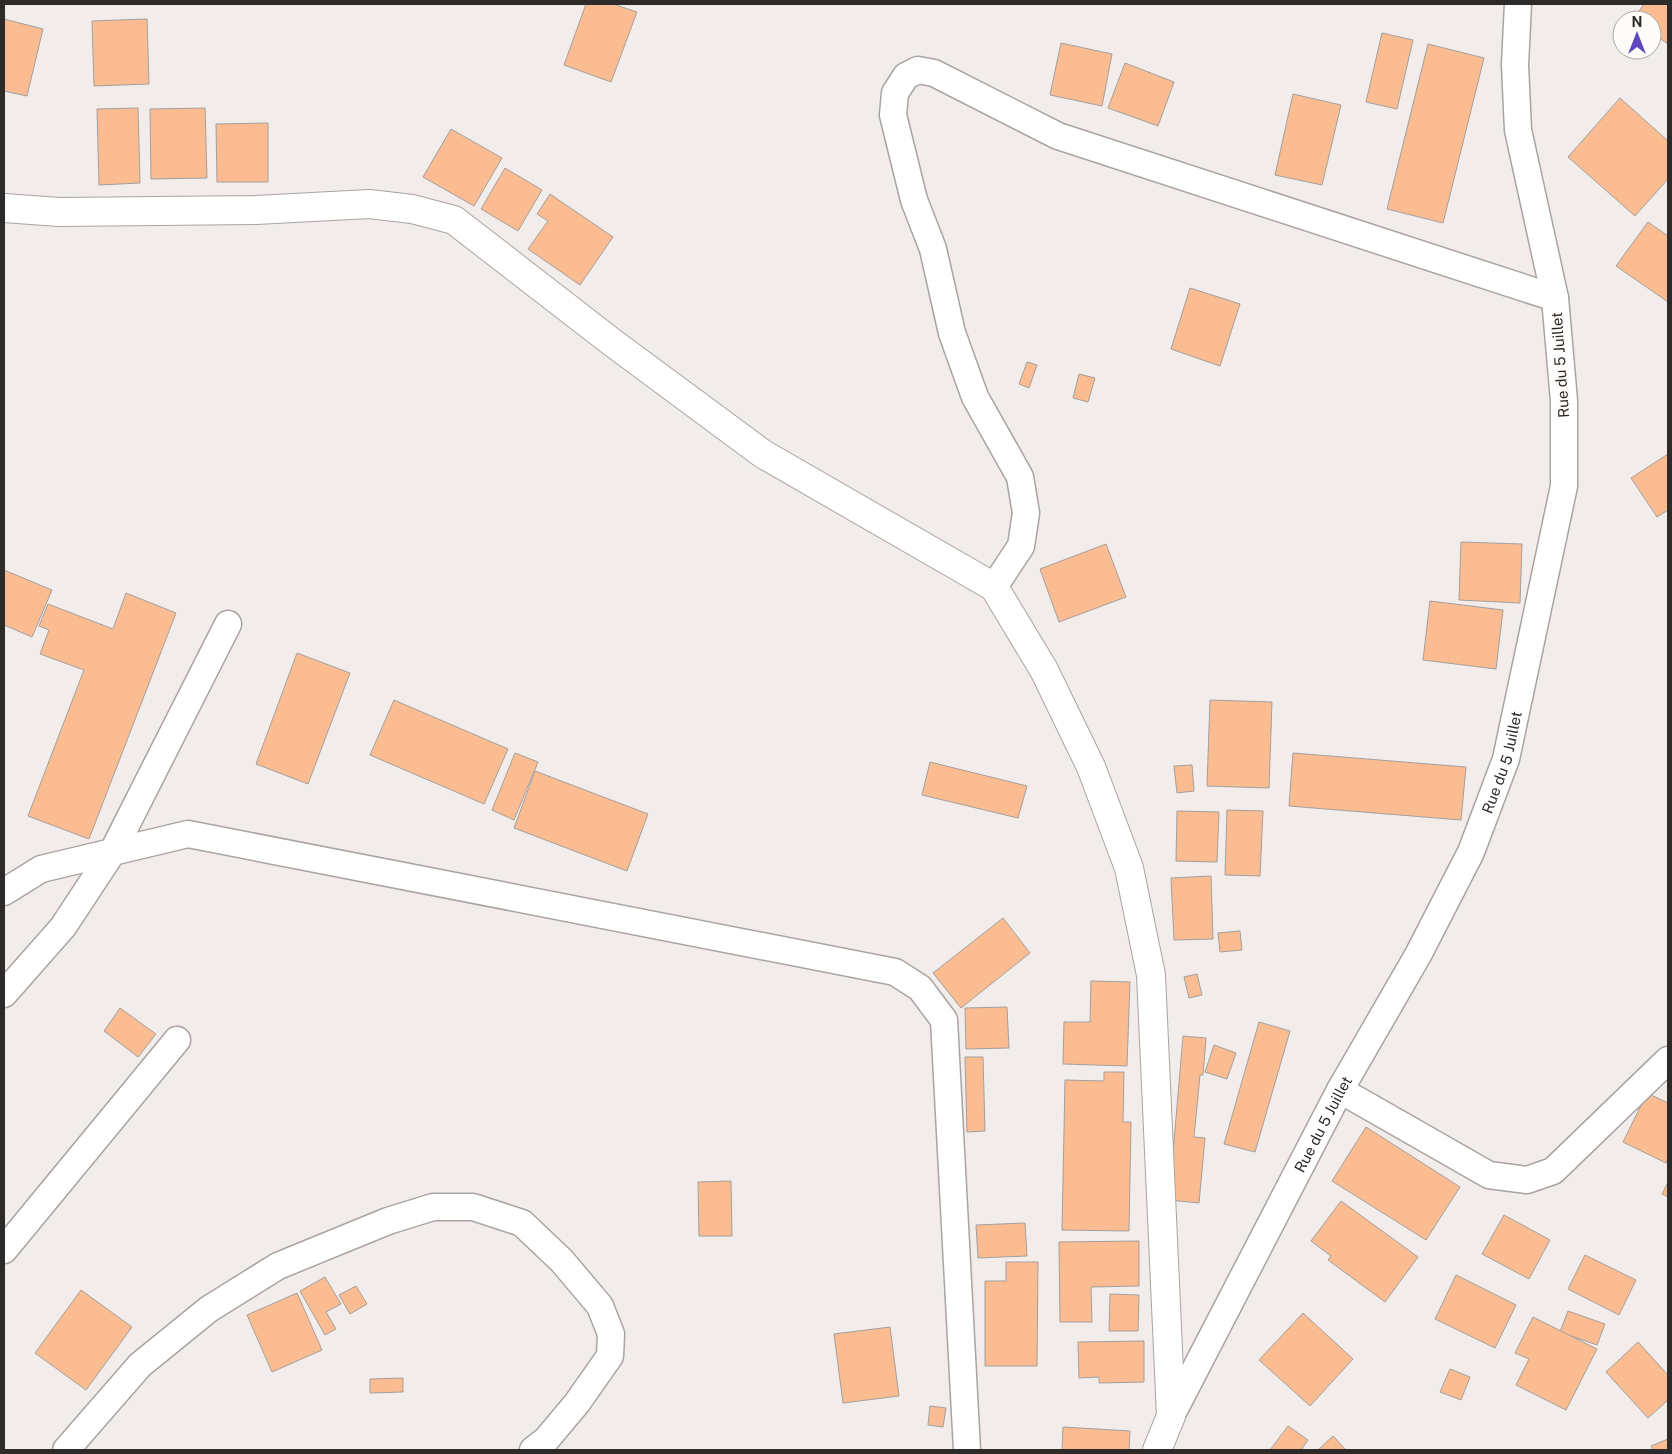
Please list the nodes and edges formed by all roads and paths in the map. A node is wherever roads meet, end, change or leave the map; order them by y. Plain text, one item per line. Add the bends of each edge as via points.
1 (1518, 4) edge
2 (4, 208) edge
3 (1555, 298) junction
4 (994, 587) junction
5 (228, 624) dead end
6 (113, 851) junction
7 (4, 892) edge
8 (4, 994) edge
9 (177, 1040) dead end
10 (1668, 1060) edge
11 (1340, 1090) junction
12 (4, 1250) edge
13 (1172, 1416) junction
14 (66, 1450) edge
15 (533, 1450) edge
16 (967, 1450) edge
17 (1157, 1450) edge

1 - 3 street, Rue du 5 Juillet via 1515,64 1518,130
2 - 4 street via 59,212 256,210 369,204 412,208 454,220 763,454
3 - 4 street via 1058,136 934,73 918,70 906,76 895,93 893,115 914,200 933,249 952,333 975,397 1020,477 1026,513 1021,546
3 - 11 street, Rue du 5 Juillet via 1564,401 1564,486 1506,759 1471,852 1418,956
4 - 13 street via 1044,670 1070,723 1091,767 1129,868 1151,975
5 - 6 street
6 - 7 street via 41,869
6 - 8 street via 63,927
6 - 16 street via 188,834 895,972 920,988 944,1020
9 - 12 street
10 - 11 street via 1554,1171 1527,1180 1489,1174
11 - 13 street, Rue du 5 Juillet
13 - 17 street, Rue du 5 Juillet
14 - 15 street via 140,1365 209,1309 278,1266 397,1218 433,1208 473,1207 522,1223 562,1261 600,1306 611,1334 610,1356 577,1403 546,1440

